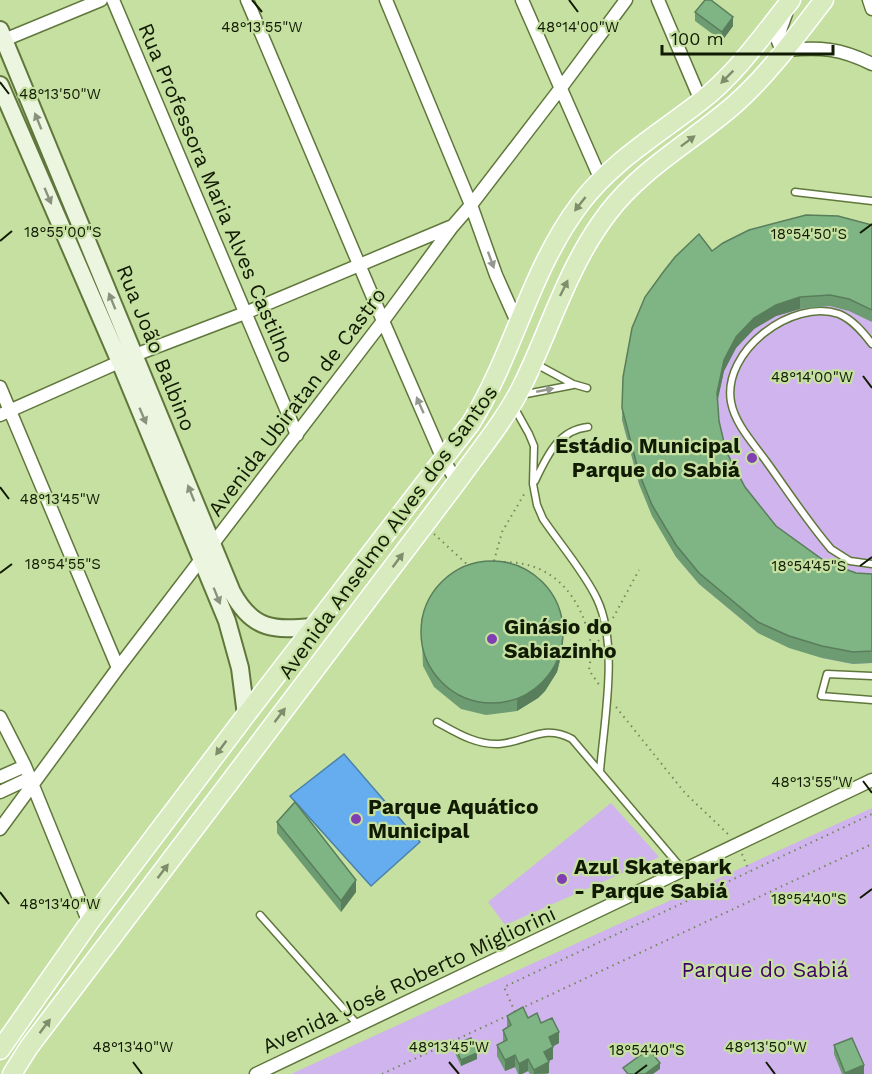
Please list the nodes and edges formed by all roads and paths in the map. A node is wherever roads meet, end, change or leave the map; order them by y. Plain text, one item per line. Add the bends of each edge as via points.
1 (101, 0) edge
2 (114, 0) edge
3 (247, 0) edge
4 (386, 0) edge
5 (522, 0) edge
6 (626, 0) edge
7 (658, 0) edge
8 (791, 0) edge
9 (824, 0) edge
10 (869, 0) edge
11 (872, 9) edge
12 (1, 39) edge
13 (786, 50) junction
14 (872, 64) edge
15 (0, 85) edge
16 (560, 89) junction
17 (701, 101) junction
18 (601, 180) junction
19 (795, 192) dead end
20 (872, 201) edge
21 (471, 205) junction
22 (452, 227) junction
23 (360, 266) junction
24 (244, 313) junction
25 (383, 321) junction
26 (517, 322) junction
27 (872, 344) edge
28 (128, 359) junction
29 (533, 362) junction
30 (573, 384) junction
31 (0, 387) edge
32 (587, 388) dead end
33 (514, 400) junction
34 (5, 412) edge
35 (588, 427) dead end
36 (297, 435) junction
37 (443, 459) junction
38 (534, 476) junction
39 (456, 483) junction
40 (534, 484) junction
41 (414, 538) junction
42 (213, 546) junction
43 (202, 560) junction
44 (494, 561) junction
45 (486, 563) edge
46 (872, 564) edge
47 (478, 566) edge
48 (639, 570) dead end
49 (314, 627) junction
50 (607, 628) junction
51 (592, 650) junction
52 (118, 668) junction
53 (872, 676) edge
54 (607, 696) junction
55 (872, 700) edge
56 (246, 715) junction
57 (0, 717) edge
58 (437, 722) dead end
59 (600, 771) junction
60 (0, 777) edge
61 (29, 777) junction
62 (872, 780) edge
63 (0, 792) edge
64 (872, 814) edge
65 (0, 829) edge
66 (739, 844) junction
67 (872, 844) edge
68 (684, 871) junction
69 (748, 872) junction
70 (260, 915) dead end
71 (89, 923) junction
72 (515, 1012) junction
73 (358, 1025) junction
74 (12, 1034) junction
75 (29, 1047) junction
76 (0, 1050) edge
77 (12, 1074) edge
78 (256, 1074) edge
79 (382, 1074) edge

1 - 12 street
2 - 24 street, Rua Professora Maria Alves Castilho
3 - 23 street
4 - 21 street
5 - 16 street
6 - 16 street, Avenida Ubiratan de Castro
7 - 17 street
8 - 13 street via 777,39
8 -> 17 main road, Avenida Anselmo Alves dos Santos via 736,69
9 - 13 main road, Avenida Anselmo Alves dos Santos
10 - 11 street
28 -> 12 main road, Rua João Balbino
13 - 14 street via 828,48
29 -> 13 main road, Avenida Anselmo Alves dos Santos via 579,257 625,192 736,104
15 -> 28 main road, Rua João Balbino
16 - 18 street
16 - 21 street, Avenida Ubiratan de Castro
17 - 18 main road, Avenida Anselmo Alves dos Santos
18 -> 26 main road, Avenida Anselmo Alves dos Santos via 552,246
19 - 20 lane
21 - 22 street, Avenida Ubiratan de Castro
21 -> 26 street
22 - 23 street
22 - 25 street, Avenida Ubiratan de Castro
23 - 24 street
23 - 25 street
24 - 28 street
24 - 36 street, Rua Professora Maria Alves Castilho
25 - 36 street, Avenida Ubiratan de Castro
37 -> 25 street
26 - 37 main road, Avenida Anselmo Alves dos Santos via 482,404
27 - 46 lane via 852,322 828,311 783,321 749,347 735,374 731,397 733,410 746,432 831,549 850,561
28 - 34 street
42 -> 28 main road, Rua João Balbino
28 -> 43 main road, Rua João Balbino
29 - 30 lane
29 - 33 main road, Avenida Anselmo Alves dos Santos
30 - 32 lane
33 -> 30 lane
31 - 34 street
33 - 38 lane via 534,446
33 - 39 main road, Avenida Anselmo Alves dos Santos
34 - 52 street
35 - 40 lane via 577,428 555,443
36 - 42 street, Avenida Ubiratan de Castro
37 - 39 street
37 - 49 main road, Avenida Anselmo Alves dos Santos
38 - 40 lane
38 - 44 path via 502,532
39 - 41 main road, Avenida Anselmo Alves dos Santos
40 - 50 lane via 543,519 597,598
41 - 47 path via 425,547 435,534 471,568
75 -> 41 main road, Avenida Anselmo Alves dos Santos
42 - 43 street, Avenida Ubiratan de Castro
42 - 49 main road, Rua João Balbino via 236,601 254,621 284,630
43 - 52 street, Avenida Ubiratan de Castro
43 -> 56 main road, Rua João Balbino via 235,646
44 - 45 path
44 - 51 path via 522,562 543,569 565,586 589,630
48 - 50 path
49 - 56 main road, Avenida Anselmo Alves dos Santos
50 - 51 path
50 - 54 lane
51 - 54 path via 589,670
52 - 61 street, Avenida Ubiratan de Castro
53 - 55 lane via 827,674 821,696
54 - 59 lane
54 - 66 path via 685,792
56 -> 71 main road, Avenida Anselmo Alves dos Santos
57 - 61 street
58 - 59 lane via 469,739 499,744 560,732 572,739
59 - 68 lane
60 - 61 street
61 - 63 street
61 - 65 street, Avenida Ubiratan de Castro
61 - 71 street
62 - 66 street, Avenida José Roberto Migliorini
64 - 69 path
66 - 68 street, Avenida José Roberto Migliorini
66 - 69 path
67 - 72 path
68 - 73 street, Avenida José Roberto Migliorini
69 - 72 path via 504,987
70 - 73 lane
71 - 74 main road, Avenida Anselmo Alves dos Santos
72 - 79 path
73 - 78 street, Avenida José Roberto Migliorini
74 - 75 main road via 24,1038
74 - 76 main road, Avenida Anselmo Alves dos Santos
75 - 77 main road, Avenida Anselmo Alves dos Santos

